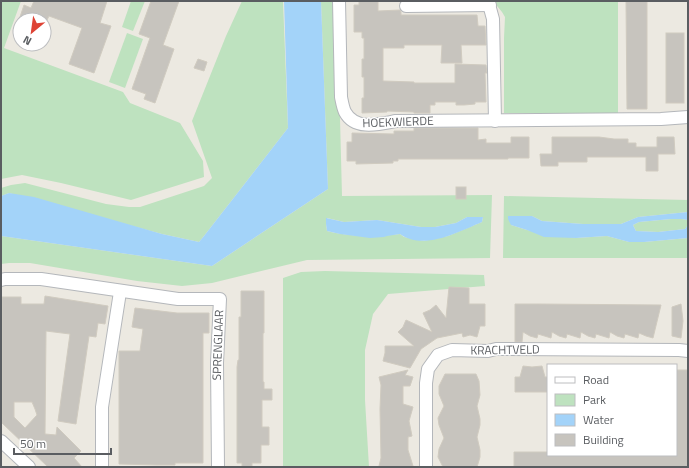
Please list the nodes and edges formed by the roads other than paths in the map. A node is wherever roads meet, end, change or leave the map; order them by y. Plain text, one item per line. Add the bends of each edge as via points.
1 (339, 1) edge
2 (489, 3) edge
3 (406, 6) dead end
4 (688, 117) edge
5 (495, 120) junction
6 (1, 280) edge
7 (120, 292) junction
8 (688, 351) edge
9 (1, 441) edge
10 (29, 467) edge
11 (102, 467) edge
12 (218, 467) edge
13 (426, 467) edge

1 - 5 street, HOEKWIERDE via 342,97 344,112 350,119 357,124 374,125 396,121
2 - 3 street
2 - 5 street via 493,18
4 - 5 street, HOEKWIERDE
6 - 7 street, SPRENGLAAR via 41,279
7 - 11 street via 102,407
7 - 12 street, SPRENGLAAR via 178,300 220,299 217,363
8 - 13 street, KRACHTVELD via 496,349 452,350 438,355 428,369 426,383
9 - 10 street

